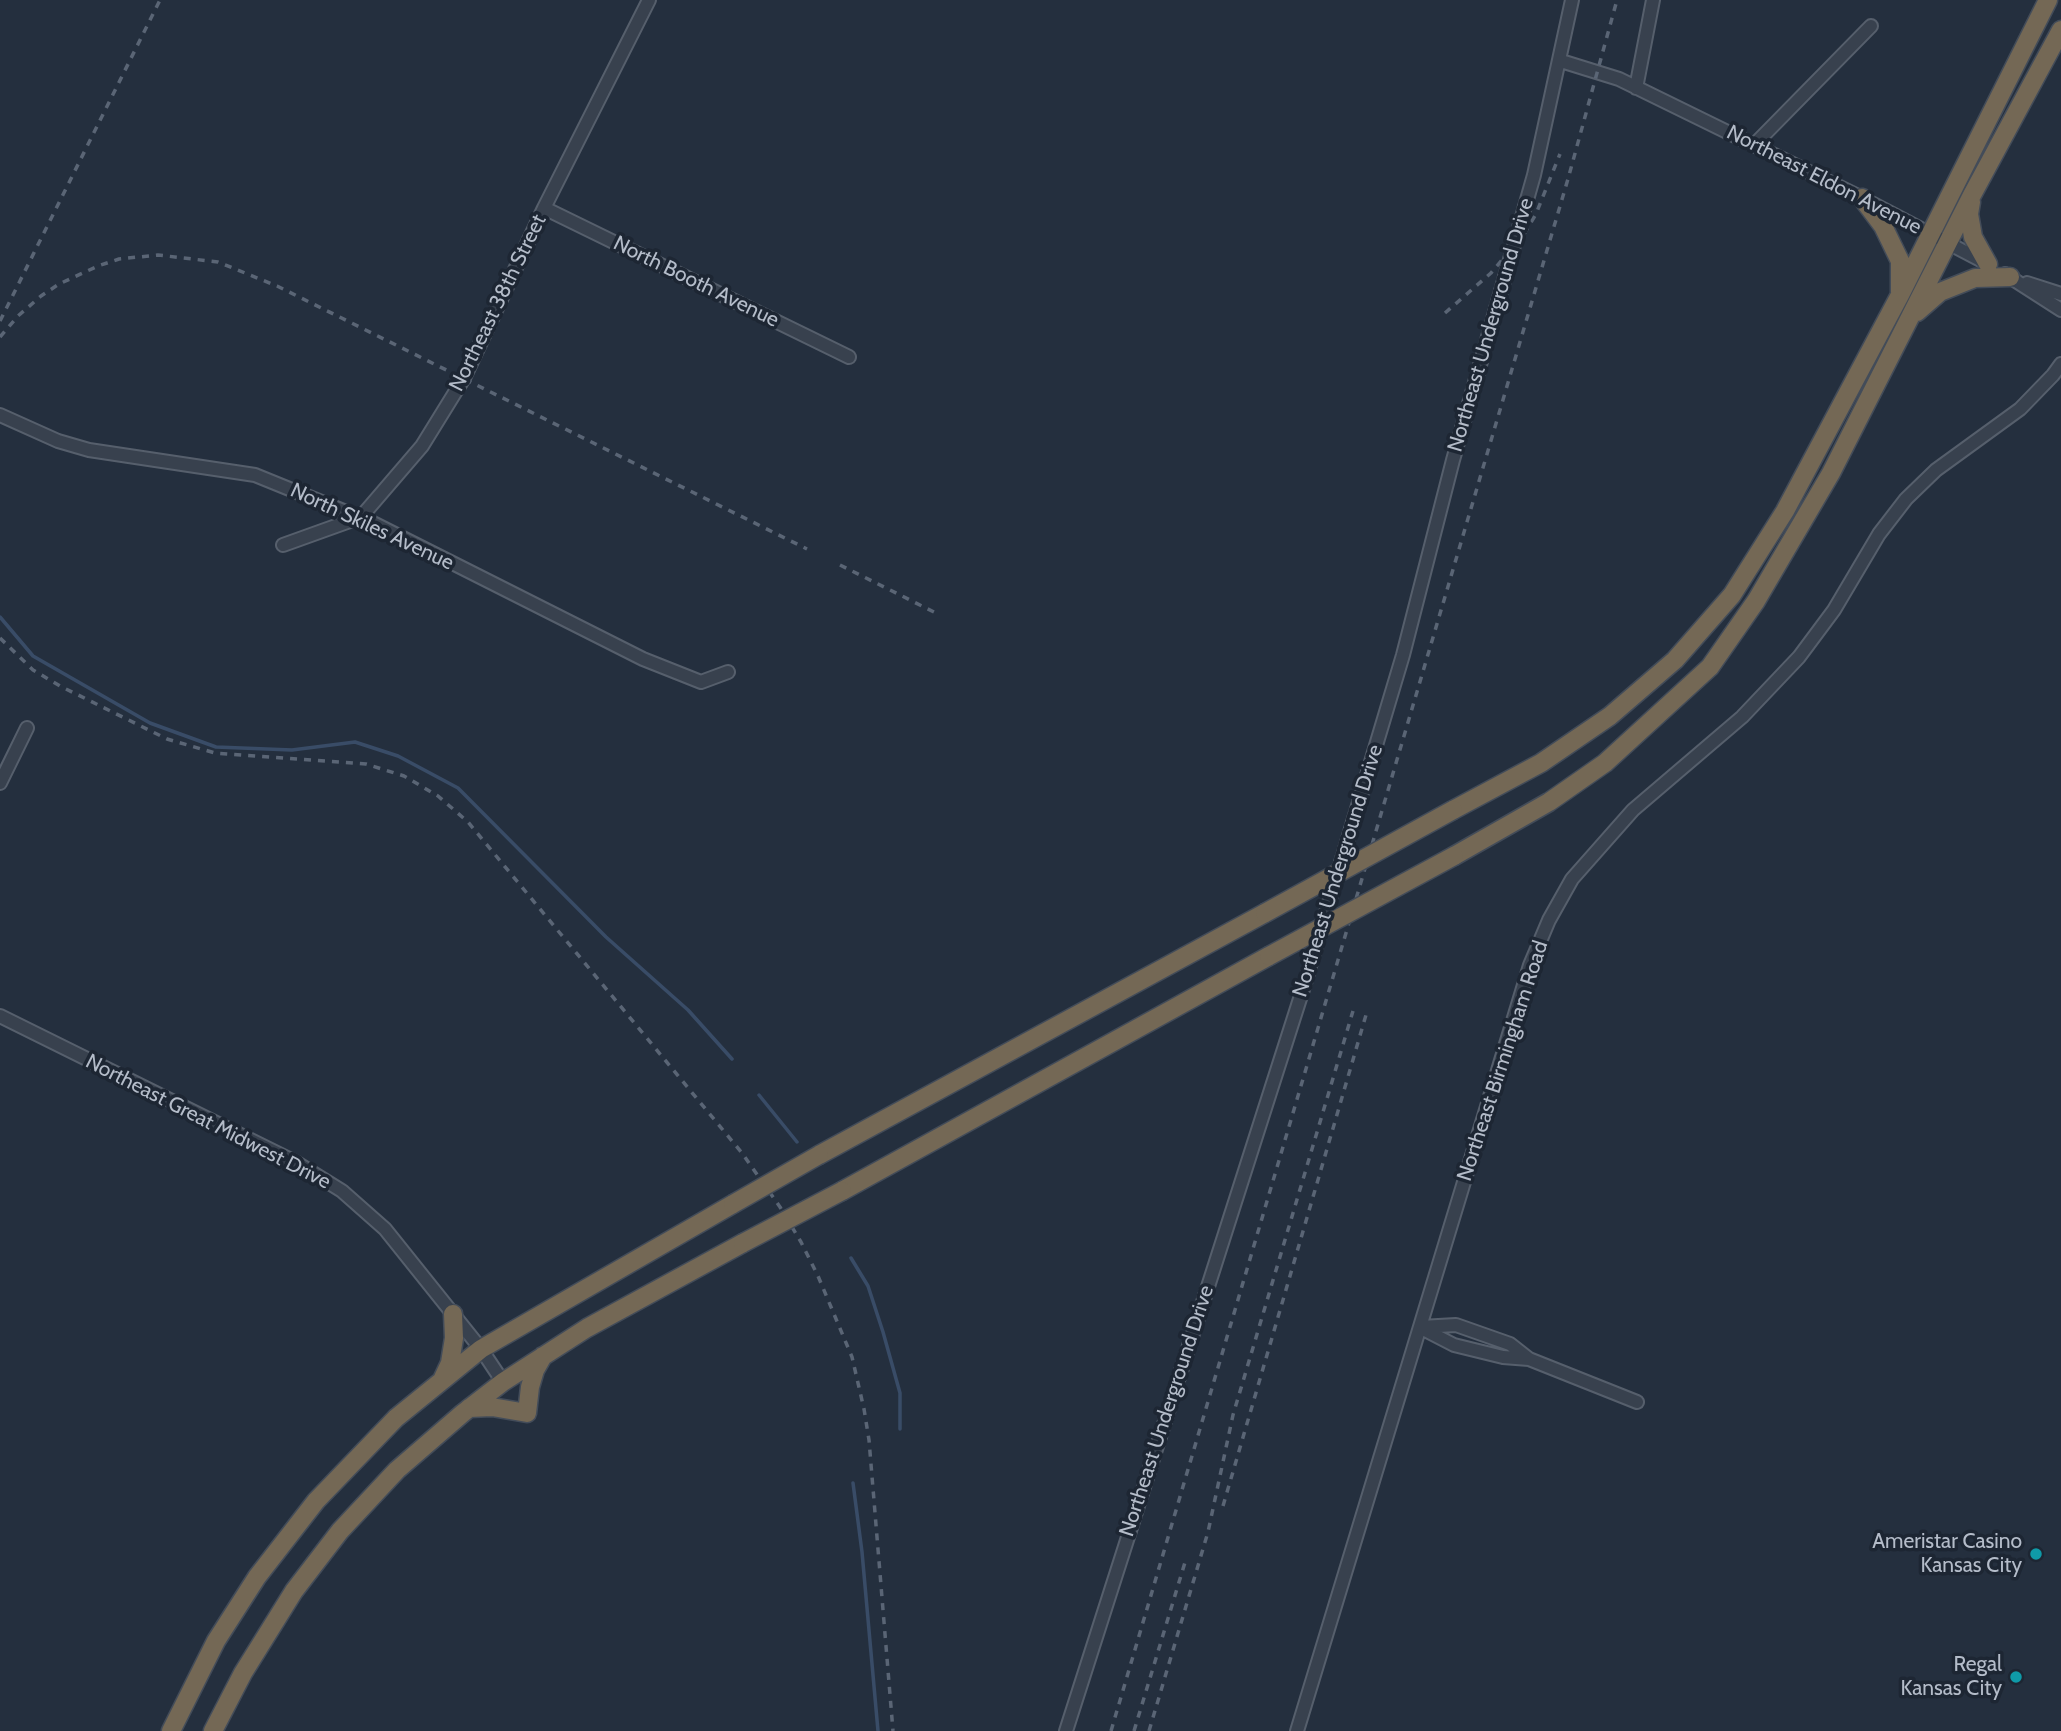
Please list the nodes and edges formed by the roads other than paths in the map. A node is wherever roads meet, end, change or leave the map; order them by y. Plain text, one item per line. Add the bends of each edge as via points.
1 (649, 0) edge
2 (1572, 0) edge
3 (1653, 0) edge
4 (2048, 0) edge
5 (1871, 26) dead end
6 (2061, 30) edge
7 (1561, 61) junction
8 (1636, 88) junction
9 (1754, 145) junction
10 (1972, 195) junction
11 (1862, 198) junction
12 (544, 208) junction
13 (1931, 234) junction
14 (1948, 243) junction
15 (1988, 264) junction
16 (2010, 277) junction
17 (2061, 294) edge
18 (1900, 295) junction
19 (2061, 310) edge
20 (1909, 319) junction
21 (849, 357) dead end
22 (2061, 364) edge
23 (0, 415) edge
24 (360, 517) junction
25 (284, 545) dead end
26 (727, 672) dead end
27 (27, 728) dead end
28 (0, 783) edge
29 (0, 1016) edge
30 (453, 1314) junction
31 (1421, 1327) junction
32 (481, 1349) junction
33 (543, 1356) junction
34 (1529, 1359) junction
35 (443, 1378) junction
36 (503, 1382) junction
37 (1637, 1402) dead end
38 (469, 1408) junction
39 (171, 1731) edge
40 (213, 1731) edge
41 (1066, 1731) edge
42 (1297, 1731) edge

1 - 12 street, Northeast 38th Street
2 - 7 street, Northeast Underground Drive
3 - 8 street
4 - 13 highway
5 - 9 street
6 - 10 highway
7 - 8 street, Northeast Eldon Avenue
7 - 41 street, Northeast Underground Drive via 1403,654 1309,970
8 - 9 street, Northeast Eldon Avenue
9 - 11 street, Northeast Eldon Avenue
10 - 14 highway
10 - 15 highway via 1970,225
11 - 13 street, Northeast Eldon Avenue
11 - 18 highway via 1883,226 1900,261
12 - 21 street, North Booth Avenue
12 - 24 street, Northeast 38th Street via 464,378 435,426
13 - 14 street, Northeast Eldon Avenue
13 - 18 highway
14 - 15 street, Northeast Eldon Avenue
14 - 20 highway
15 - 16 street, Northeast Eldon Avenue
16 - 17 street, Northeast Eldon Avenue
16 - 19 street, Northeast Eldon Avenue
16 - 20 highway via 1975,278 1940,292
18 - 32 highway, bridge via 1785,511 1732,595 1675,660 1610,716 1541,763 819,1155
20 - 33 highway, bridge via 1831,472 1756,601 1710,667 1605,763 1549,802 1454,856
22 - 31 street, Northeast Birmingham Road via 2020,409 1936,470 1906,499 1799,657 1742,717 1633,810 1572,879 1530,965
23 - 24 street, North Skiles Avenue via 89,450 255,475
24 - 25 street, Northeast 38th Street
24 - 26 street, North Skiles Avenue via 643,659 701,682
27 - 28 street
29 - 30 street, Northeast Great Midwest Drive via 318,1175 385,1229
30 - 32 street, Northeast Great Midwest Drive
30 - 35 highway via 454,1338
31 - 34 street via 1454,1345
31 - 34 street via 1456,1325 1510,1344
31 - 42 street, Northeast Birmingham Road
32 - 35 highway
32 - 36 street, Northeast Great Midwest Drive
33 - 36 highway
33 - 38 highway via 530,1387 527,1413 492,1406
34 - 37 street
35 - 39 highway via 355,1458 280,1546 216,1641
36 - 38 highway
38 - 40 highway via 379,1489 305,1576 247,1665

